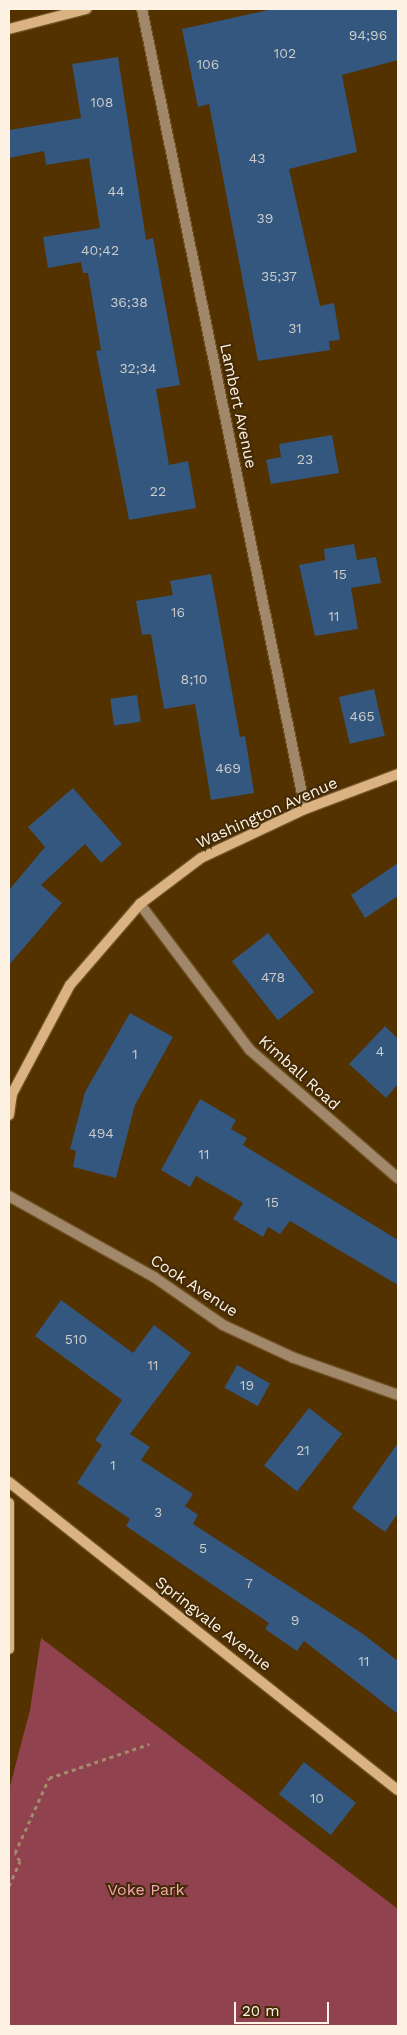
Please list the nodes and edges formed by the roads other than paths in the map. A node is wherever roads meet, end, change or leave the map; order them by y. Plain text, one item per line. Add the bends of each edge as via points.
1 (86, 9) edge
2 (142, 9) edge
3 (9, 29) edge
4 (398, 774) edge
5 (305, 809) junction
6 (140, 904) junction
7 (9, 1115) edge
8 (398, 1178) edge
9 (9, 1196) edge
10 (398, 1395) edge
11 (9, 1482) edge
12 (9, 1502) edge
13 (10, 1574) edge
14 (9, 1649) edge
15 (398, 1790) edge

1 - 3 main road
2 - 5 street, Lambert Avenue
4 - 5 main road, Washington Avenue
5 - 6 main road, Washington Avenue via 201,858
6 - 7 main road, Washington Avenue via 70,985 12,1094
6 - 8 street, Kimball Road via 250,1050
9 - 10 street, Cook Avenue via 154,1277 223,1325 294,1358
11 - 15 main road, Springvale Avenue
12 - 13 main road
13 - 14 main road

